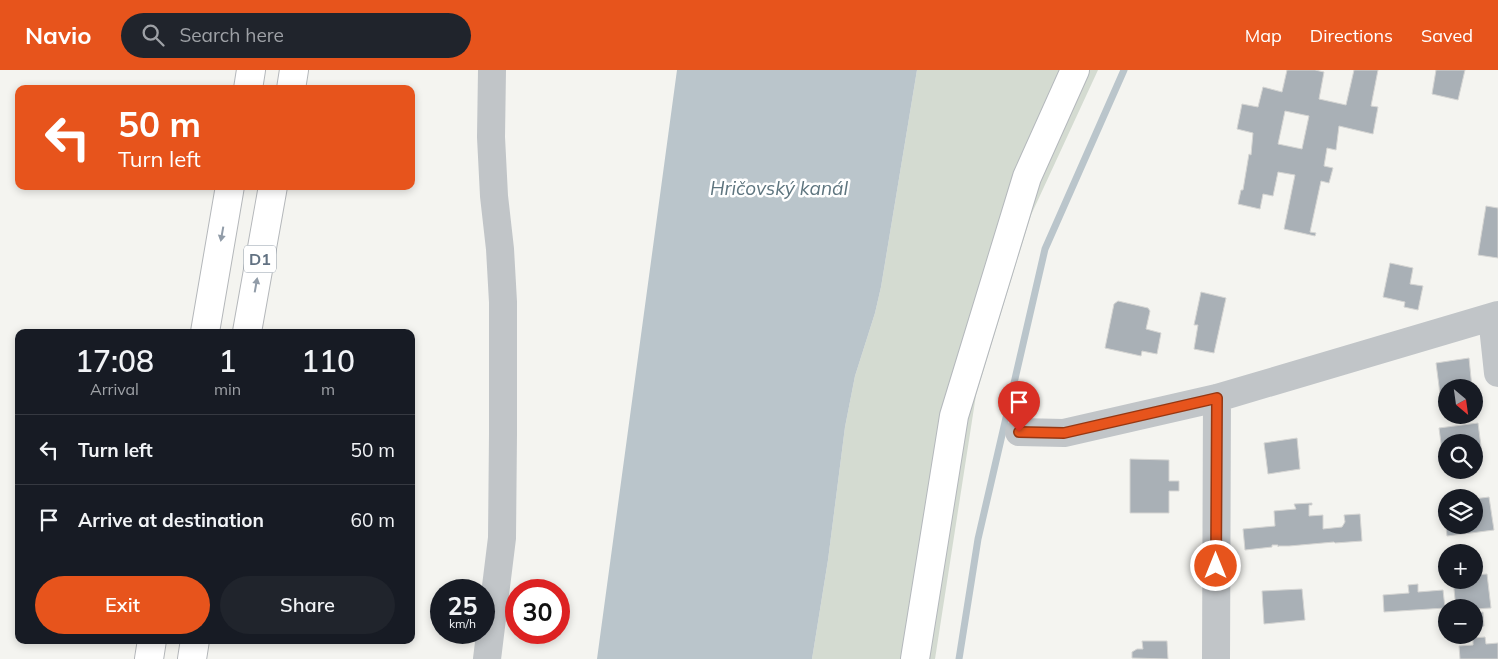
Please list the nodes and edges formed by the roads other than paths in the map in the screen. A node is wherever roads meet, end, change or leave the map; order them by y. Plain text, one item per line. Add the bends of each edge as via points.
1 (251, 70) edge
2 (294, 70) edge
3 (492, 70) edge
4 (1075, 70) edge
5 (249, 85) edge
6 (292, 85) edge
7 (229, 190) edge
8 (272, 190) edge
9 (1495, 316) edge
10 (206, 329) edge
11 (248, 329) edge
12 (1498, 373) edge
13 (1217, 398) junction
14 (1019, 432) dead end
15 (151, 644) edge
16 (194, 644) edge
17 (149, 659) edge
18 (192, 659) edge
19 (487, 659) edge
20 (915, 659) edge
21 (1216, 659) edge

1 - 5 main road
2 - 6 main road
3 - 19 street via 491,138 503,302 503,434 502,538
4 - 20 main road via 1027,177 954,416
7 -> 10 main road, D1
11 -> 8 main road, D1
9 - 12 street
9 - 13 street
13 - 14 street via 1064,433
13 - 21 street
15 - 17 main road
16 - 18 main road

